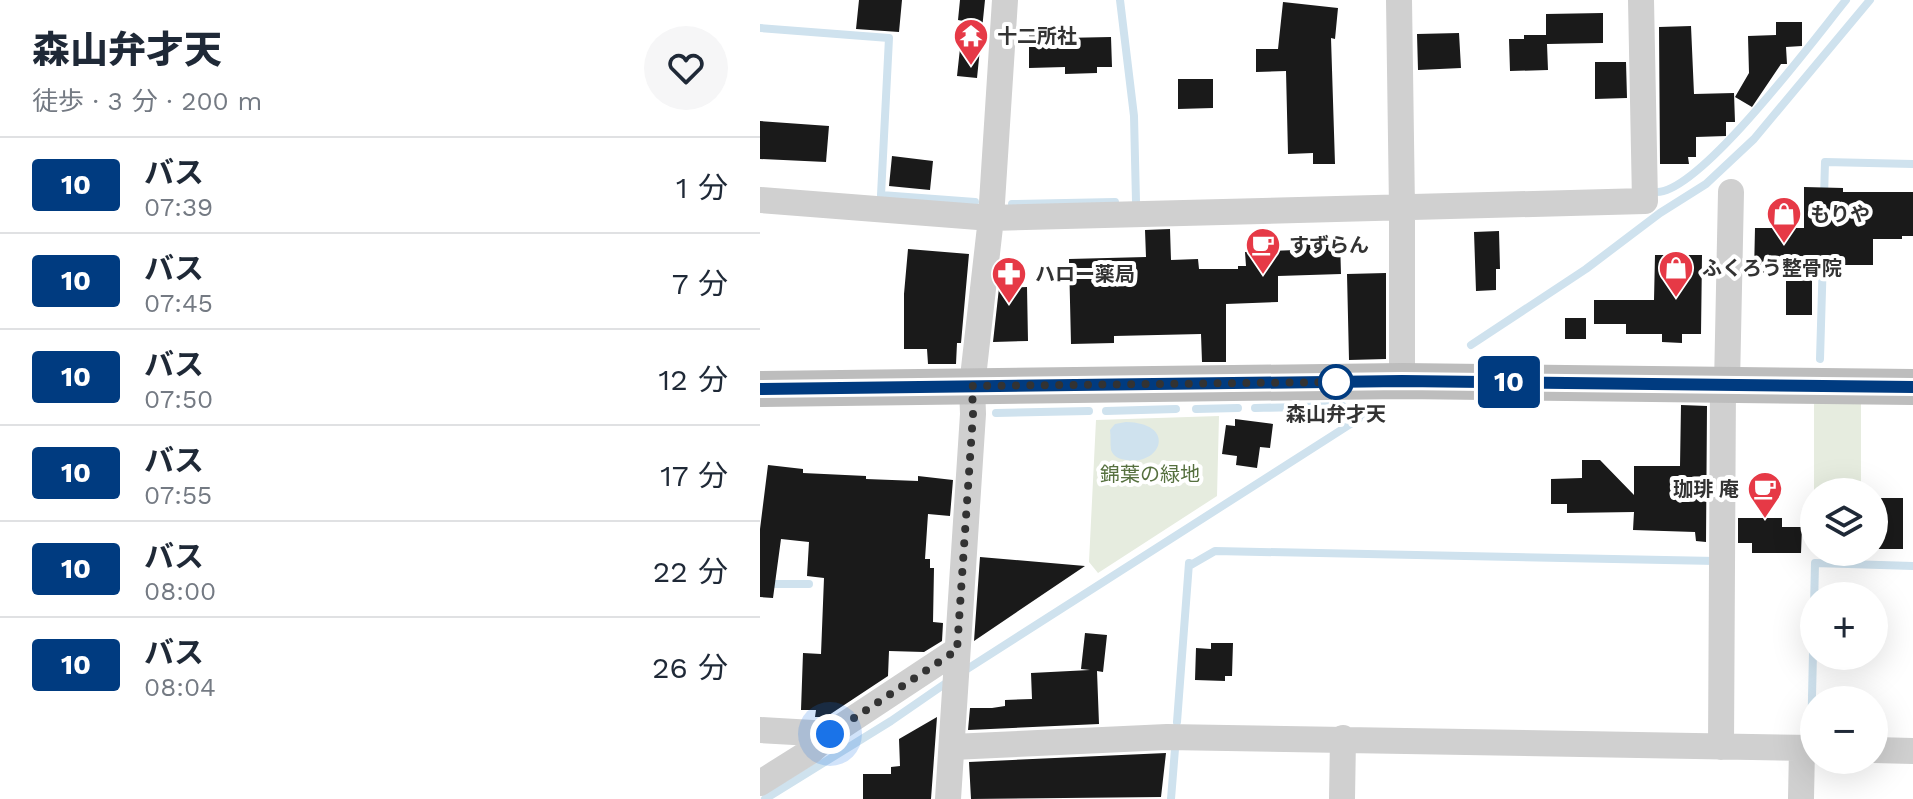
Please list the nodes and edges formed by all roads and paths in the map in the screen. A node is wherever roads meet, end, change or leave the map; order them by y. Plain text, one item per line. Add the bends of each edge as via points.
1 (1005, 0) edge
2 (1399, 0) edge
3 (1641, 0) edge
4 (1731, 192) dead end
5 (760, 200) edge
6 (1402, 208) junction
7 (991, 218) junction
8 (1402, 381) junction
9 (1725, 384) junction
10 (972, 386) junction
11 (1913, 387) edge
12 (760, 389) edge
13 (957, 655) junction
14 (760, 730) edge
15 (830, 734) junction
16 (1343, 738) junction
17 (952, 747) junction
18 (1721, 747) junction
19 (1800, 748) edge
20 (1888, 750) edge
21 (1913, 751) edge
22 (1804, 774) edge
23 (762, 789) edge
24 (948, 799) edge
25 (1342, 799) edge
26 (1801, 799) edge

1 - 7 street
2 - 6 street
3 - 6 street via 1645,201
4 - 9 street
5 - 7 street
6 - 7 street
6 - 8 street
7 - 10 street
8 - 9 main road
8 - 10 main road
9 - 11 main road
9 - 18 street
10 - 12 main road
10 - 13 street
13 - 15 street
13 - 17 street
14 - 15 street
15 - 23 street
16 - 17 street via 1167,737
16 - 18 street
16 - 25 street
17 - 24 street
18 - 19 street
20 - 21 street
22 - 26 street

